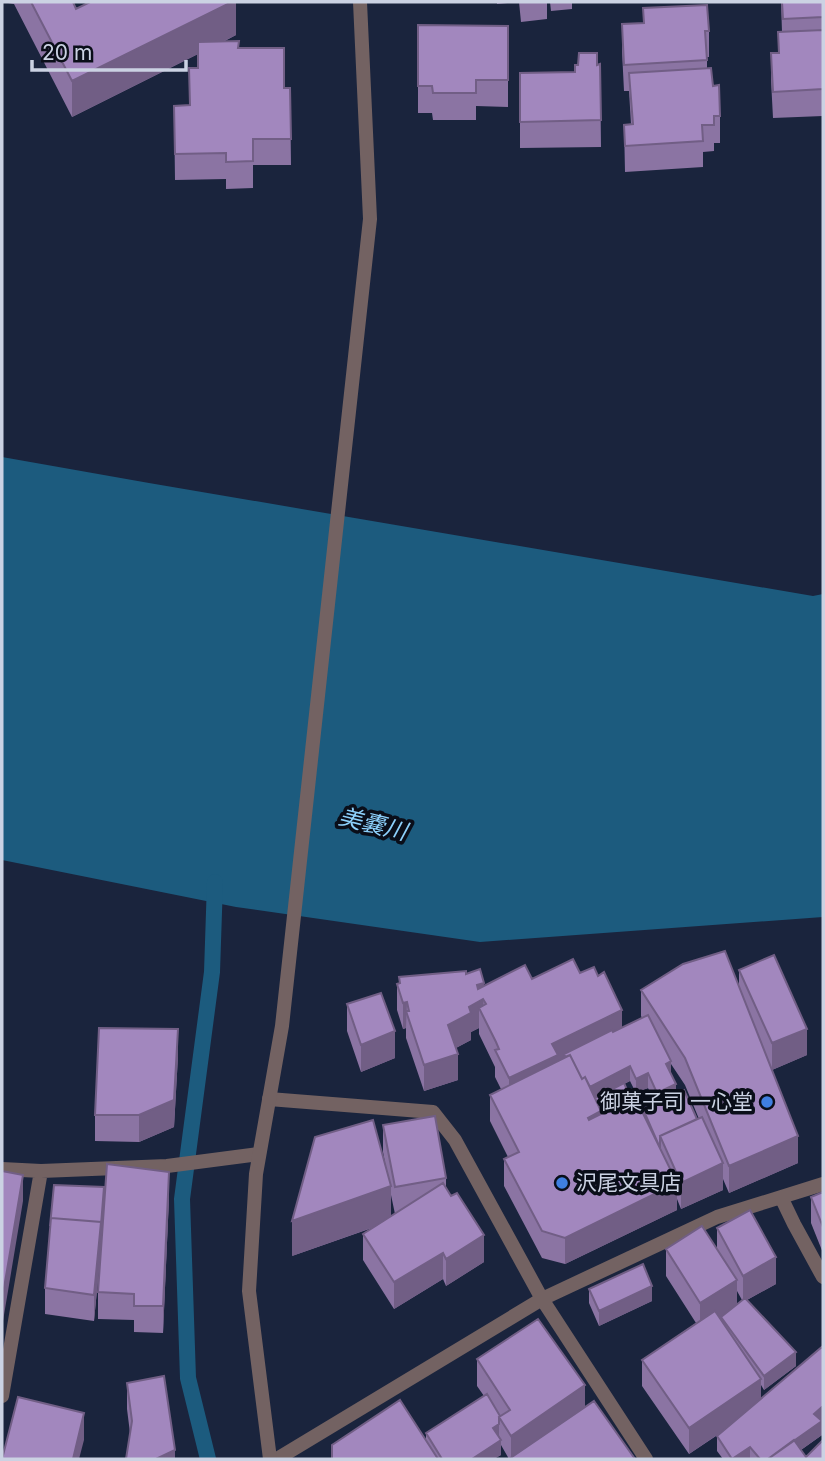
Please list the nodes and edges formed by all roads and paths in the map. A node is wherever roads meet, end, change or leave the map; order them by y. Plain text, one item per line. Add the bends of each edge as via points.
1 (360, 2) edge
2 (269, 1099) junction
3 (259, 1154) junction
4 (2, 1169) edge
5 (41, 1171) junction
6 (823, 1184) edge
7 (781, 1197) junction
8 (823, 1277) edge
9 (542, 1299) junction
10 (2, 1396) edge
11 (270, 1459) edge
12 (277, 1459) edge
13 (646, 1459) edge

1 - 2 street via 370,219 282,1026
2 - 3 street
2 - 9 street via 433,1112 455,1140
3 - 5 street via 167,1166
3 - 11 street via 249,1291
4 - 5 street
5 - 10 street
6 - 7 street
7 - 8 street
7 - 9 street via 717,1217
9 - 12 street
9 - 13 street

